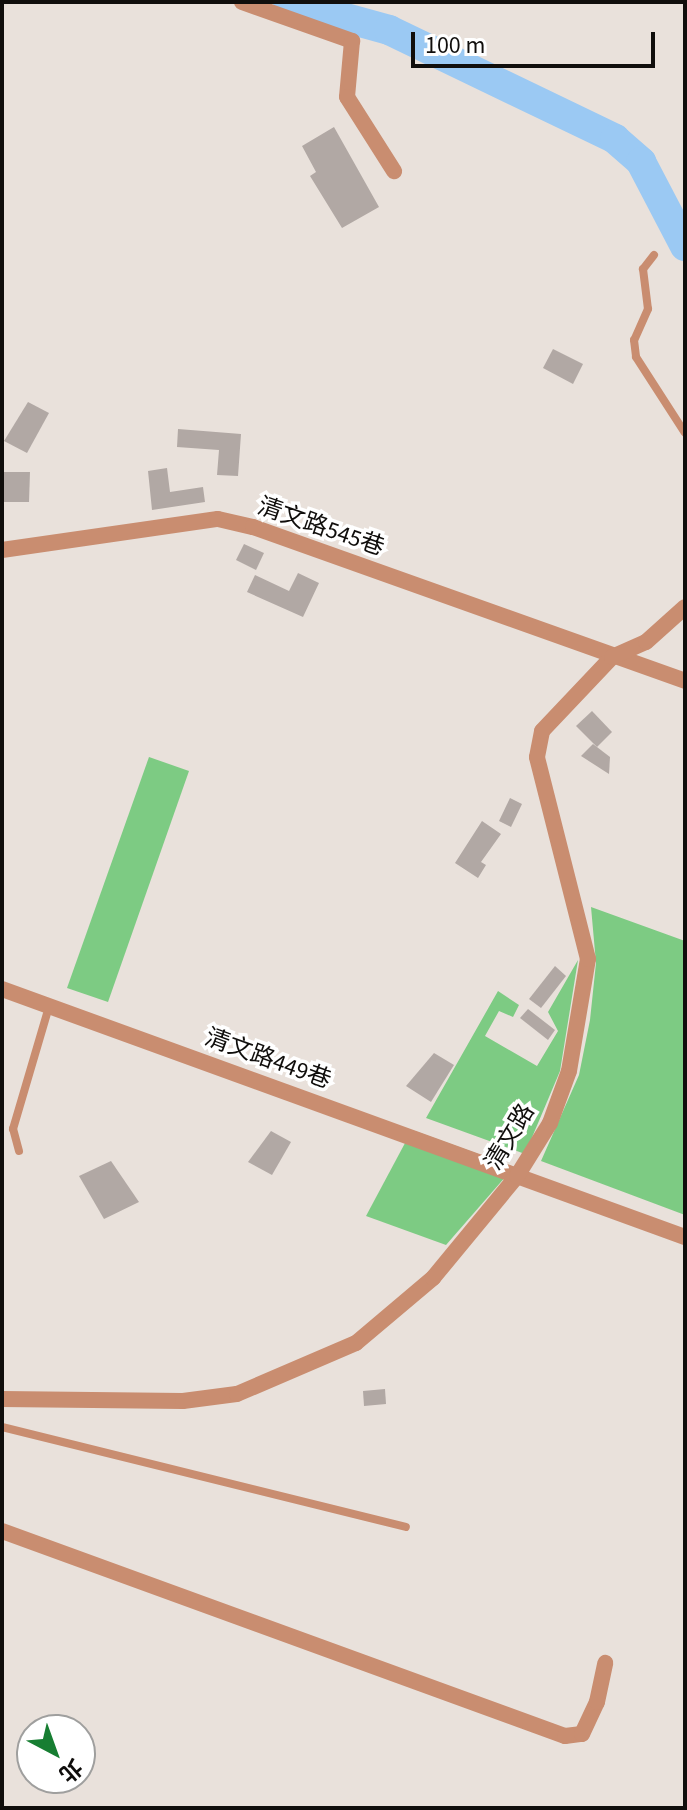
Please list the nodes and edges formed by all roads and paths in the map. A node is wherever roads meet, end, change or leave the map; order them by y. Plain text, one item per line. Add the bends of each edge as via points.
1 (242, 2) edge
2 (394, 171) dead end
3 (654, 255) dead end
4 (685, 433) edge
5 (2, 550) edge
6 (685, 607) edge
7 (612, 657) junction
8 (685, 681) edge
9 (2, 989) edge
10 (49, 1007) junction
11 (19, 1151) dead end
12 (517, 1176) junction
13 (685, 1237) edge
14 (2, 1399) edge
15 (2, 1427) edge
16 (406, 1527) dead end
17 (2, 1531) edge
18 (605, 1663) dead end

1 - 2 street via 352,41 347,97
3 - 4 lane via 643,269 648,309 634,340 636,357
5 - 7 street, 清文路545巷 via 218,519 263,530
6 - 7 street, 清文路 via 646,642
7 - 8 street, 清文路545巷
7 - 12 street, 清文路 via 549,717 537,757 571,872 588,959 569,1071 550,1123
9 - 10 street, 清文路449巷
10 - 11 lane via 13,1129
10 - 12 street, 清文路449巷
12 - 13 street, 清文路449巷
12 - 14 street, 清文路 via 433,1278 387,1320 321,1362 237,1394 183,1401
15 - 16 lane
17 - 18 street via 565,1736 582,1734 597,1702

